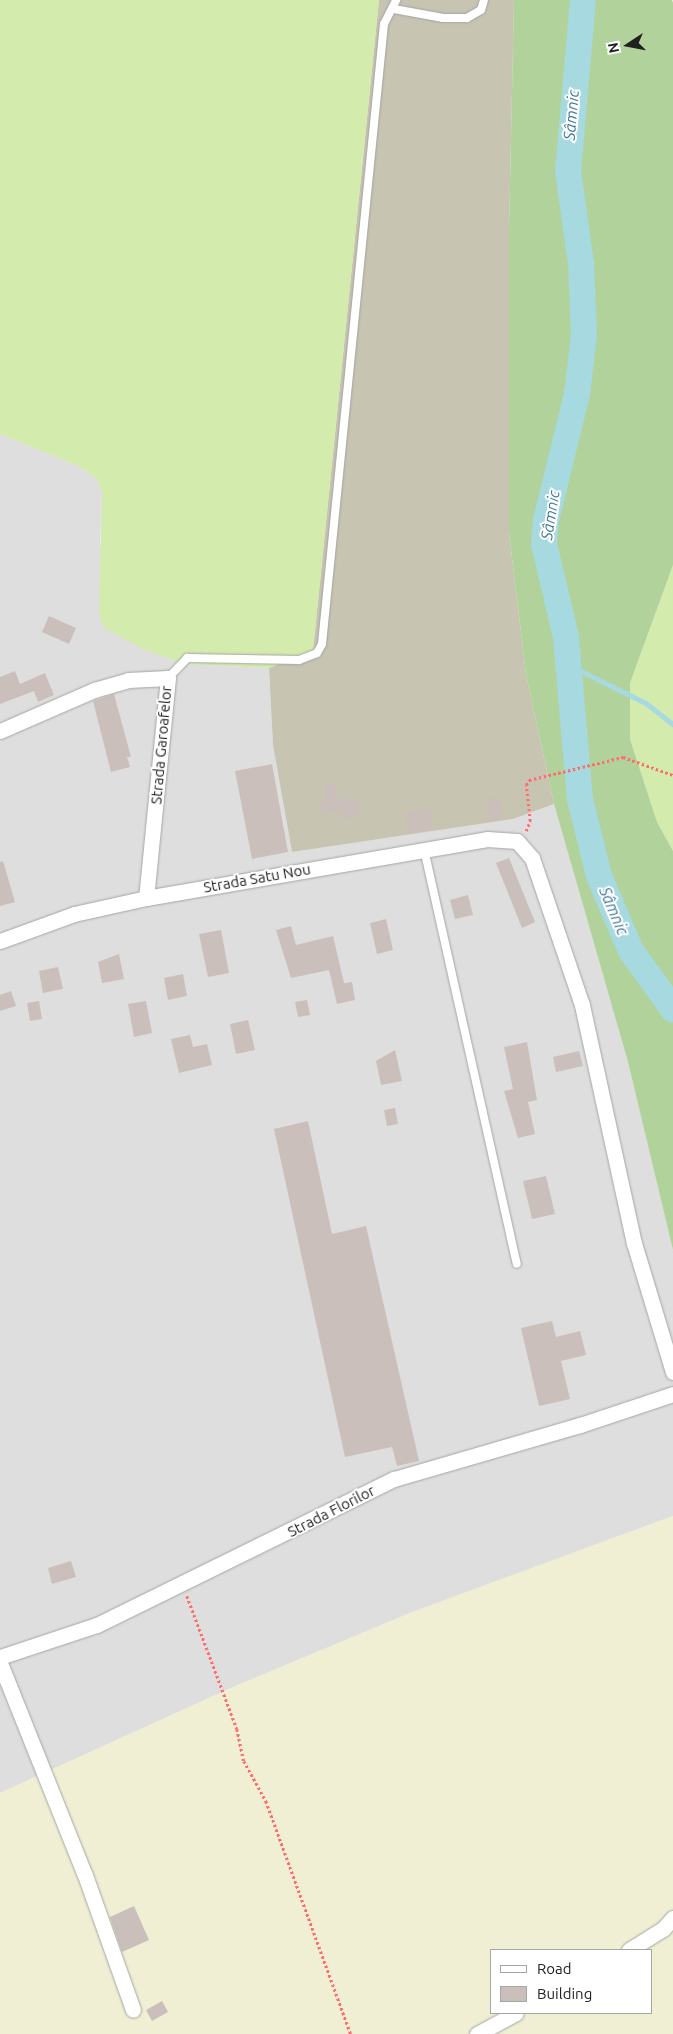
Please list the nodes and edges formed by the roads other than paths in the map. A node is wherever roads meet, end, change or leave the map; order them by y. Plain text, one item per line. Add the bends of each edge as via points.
1 (396, 0) edge
2 (484, 0) edge
3 (394, 9) junction
4 (168, 678) junction
5 (0, 731) edge
6 (424, 849) junction
7 (146, 898) junction
8 (0, 941) edge
9 (517, 1264) dead end
10 (673, 1372) edge
11 (673, 1394) edge
12 (0, 1656) edge
13 (0, 1663) edge
14 (673, 1918) edge
15 (630, 1949) edge
16 (132, 2010) dead end
17 (514, 2014) edge
18 (477, 2034) edge

1 - 3 lane
2 - 3 lane via 481,10 467,18 443,18
3 - 4 lane via 384,24 322,644 317,653 299,660 187,658
4 - 5 street, Strada Garoafelor via 128,680 94,690
4 - 7 street, Strada Garoafelor
6 - 7 street, Strada Satu Nou
6 - 9 lane
6 - 10 street, Strada Satu Nou via 498,837 517,841 532,858 582,1005 634,1243
7 - 8 street, Strada Satu Nou via 67,916
11 - 12 street, Strada Florilor via 580,1425 394,1479 181,1585 69,1636
13 - 16 street via 85,1875
14 - 15 street
17 - 18 street

